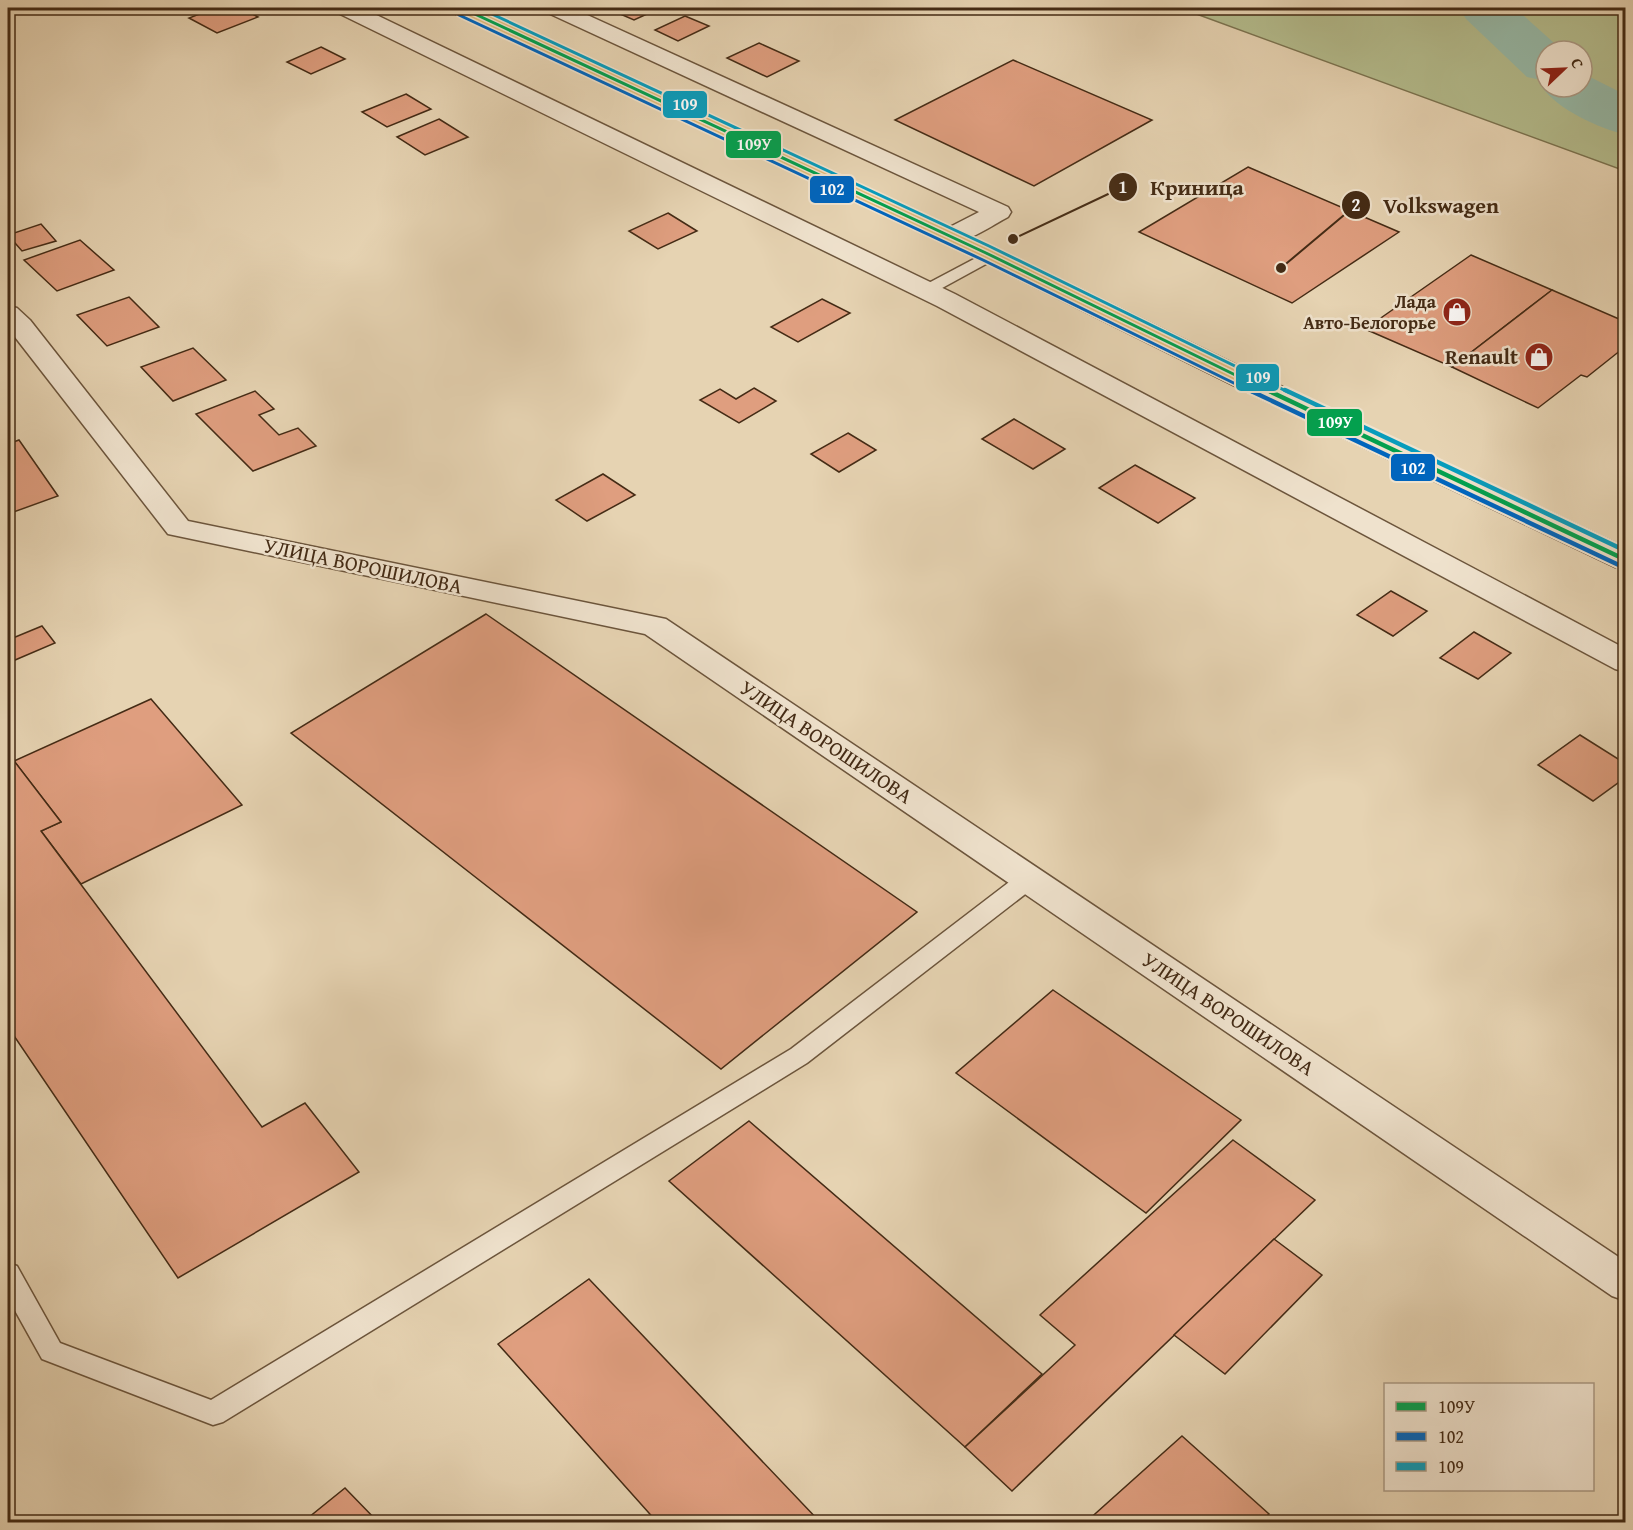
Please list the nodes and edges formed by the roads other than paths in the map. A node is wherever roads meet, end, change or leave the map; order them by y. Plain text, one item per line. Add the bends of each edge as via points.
1 (346, 8) edge
2 (462, 8) edge
3 (556, 8) edge
4 (951, 236) junction
5 (991, 255) junction
6 (927, 290) junction
7 (8, 314) edge
8 (1626, 560) edge
9 (1626, 662) edge
10 (1029, 879) junction
11 (8, 1274) edge
12 (1626, 1284) edge

1 - 6 street
2 - 4 main road
3 - 4 street via 999,212
4 - 5 main road
5 - 6 lane
5 - 8 main road
6 - 9 street
7 - 10 street, УЛИЦА ВОРОШИЛОВА via 178,528 655,626
10 - 11 lane via 799,1056 213,1413 51,1351
10 - 12 street, УЛИЦА ВОРОШИЛОВА

